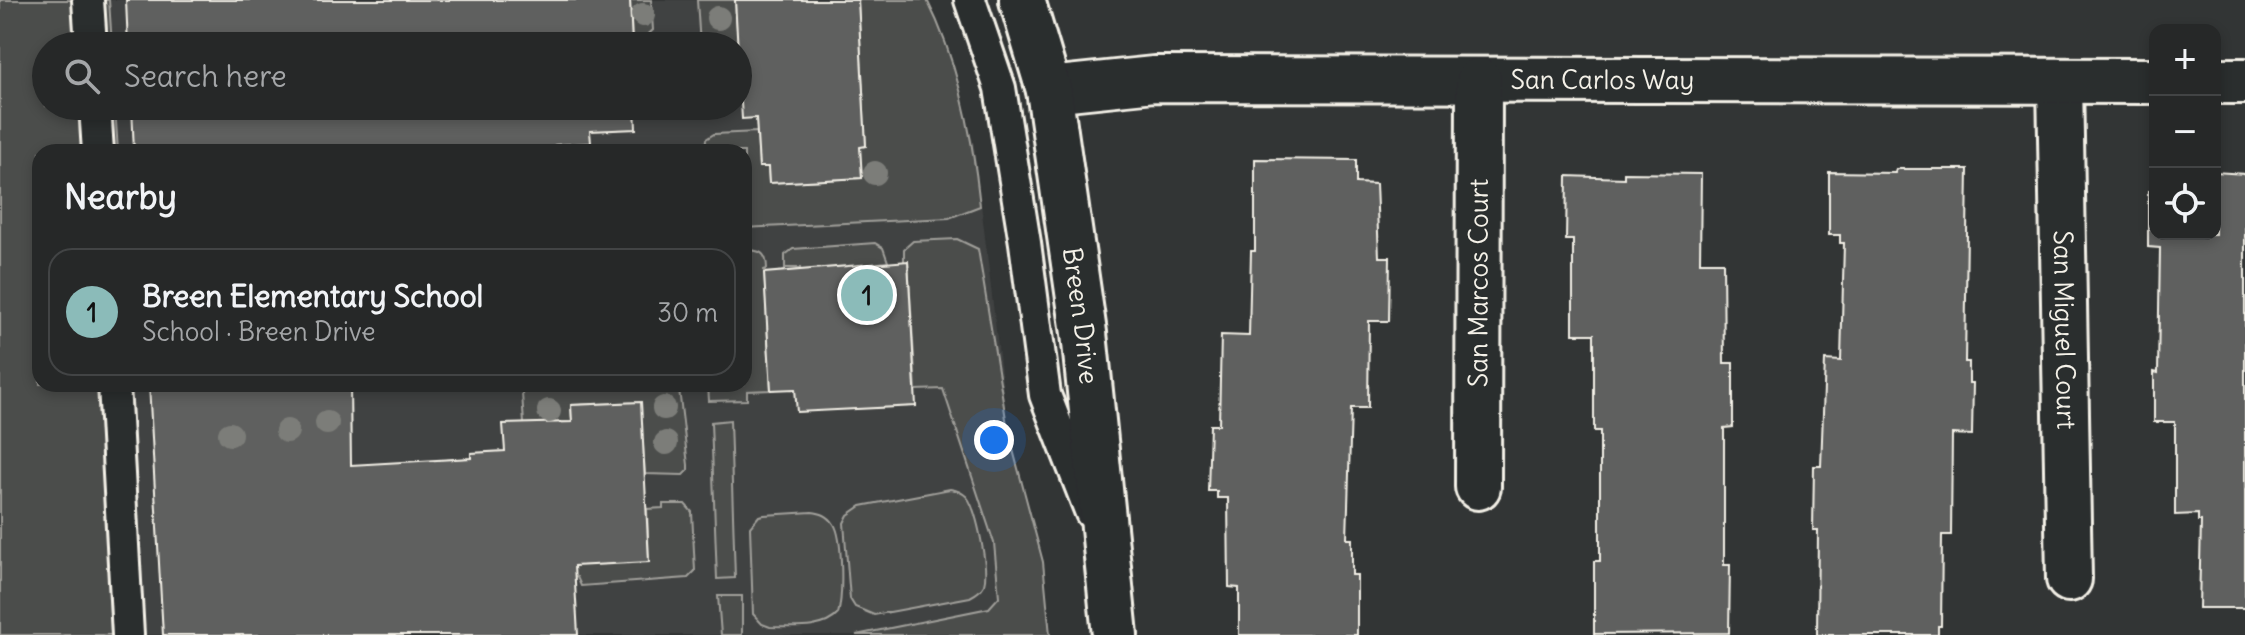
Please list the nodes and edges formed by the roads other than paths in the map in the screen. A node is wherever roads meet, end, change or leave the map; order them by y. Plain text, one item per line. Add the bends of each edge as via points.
1 (88, 0) edge
2 (970, 0) edge
3 (1022, 0) edge
4 (90, 32) edge
5 (1479, 80) junction
6 (2149, 81) edge
7 (2221, 81) edge
8 (2245, 81) edge
9 (2060, 82) junction
10 (1049, 90) junction
11 (96, 120) edge
12 (97, 144) edge
13 (114, 392) edge
14 (1478, 487) dead end
15 (1107, 555) junction
16 (2069, 579) dead end
17 (128, 635) edge
18 (1115, 635) edge

1 - 4 lane
2 - 15 lane via 1000,88 1045,395
3 - 10 street, Breen Drive
5 - 9 street, San Carlos Way
5 - 10 street, San Carlos Way via 1154,79
5 - 14 street, San Marcos Court
6 - 9 street, San Carlos Way
7 - 8 street
9 - 16 street, San Miguel Court
10 - 15 street, Breen Drive via 1084,333
11 - 12 lane
13 - 17 lane
15 - 18 street, Breen Drive

